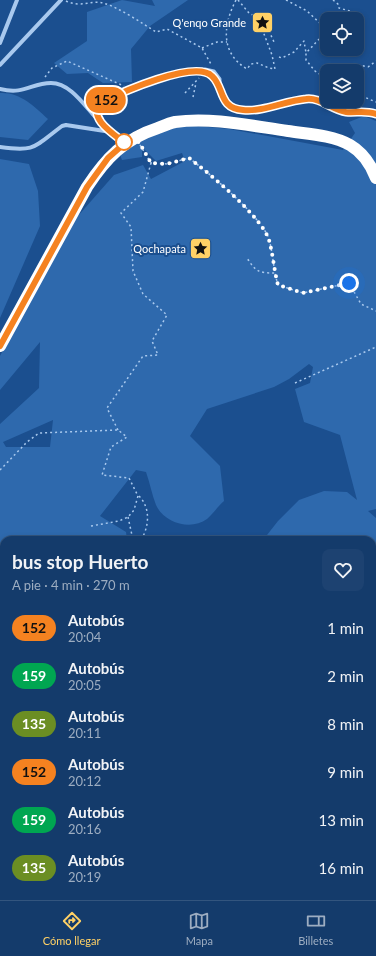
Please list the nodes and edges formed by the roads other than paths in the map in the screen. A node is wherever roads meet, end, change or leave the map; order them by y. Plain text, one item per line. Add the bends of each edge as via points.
1 (17, 0) edge
2 (61, 0) edge
3 (0, 43) edge
4 (0, 65) edge
5 (0, 89) edge
6 (376, 114) edge
7 (100, 122) junction
8 (112, 132) junction
9 (125, 143) junction
10 (0, 147) edge
11 (376, 178) edge
12 (0, 346) edge

1 - 3 street
2 - 4 street
5 - 7 street via 13,92 50,83 58,84 79,100
6 - 7 street via 346,112 307,98 256,110 235,109 220,93 212,76 194,70 152,81 100,103 97,114
7 - 8 street
8 - 9 street
8 - 10 street via 66,125 34,148 27,150
9 - 11 highway via 175,122 204,122 319,136 350,145 363,155
9 - 12 highway via 108,158 87,187

